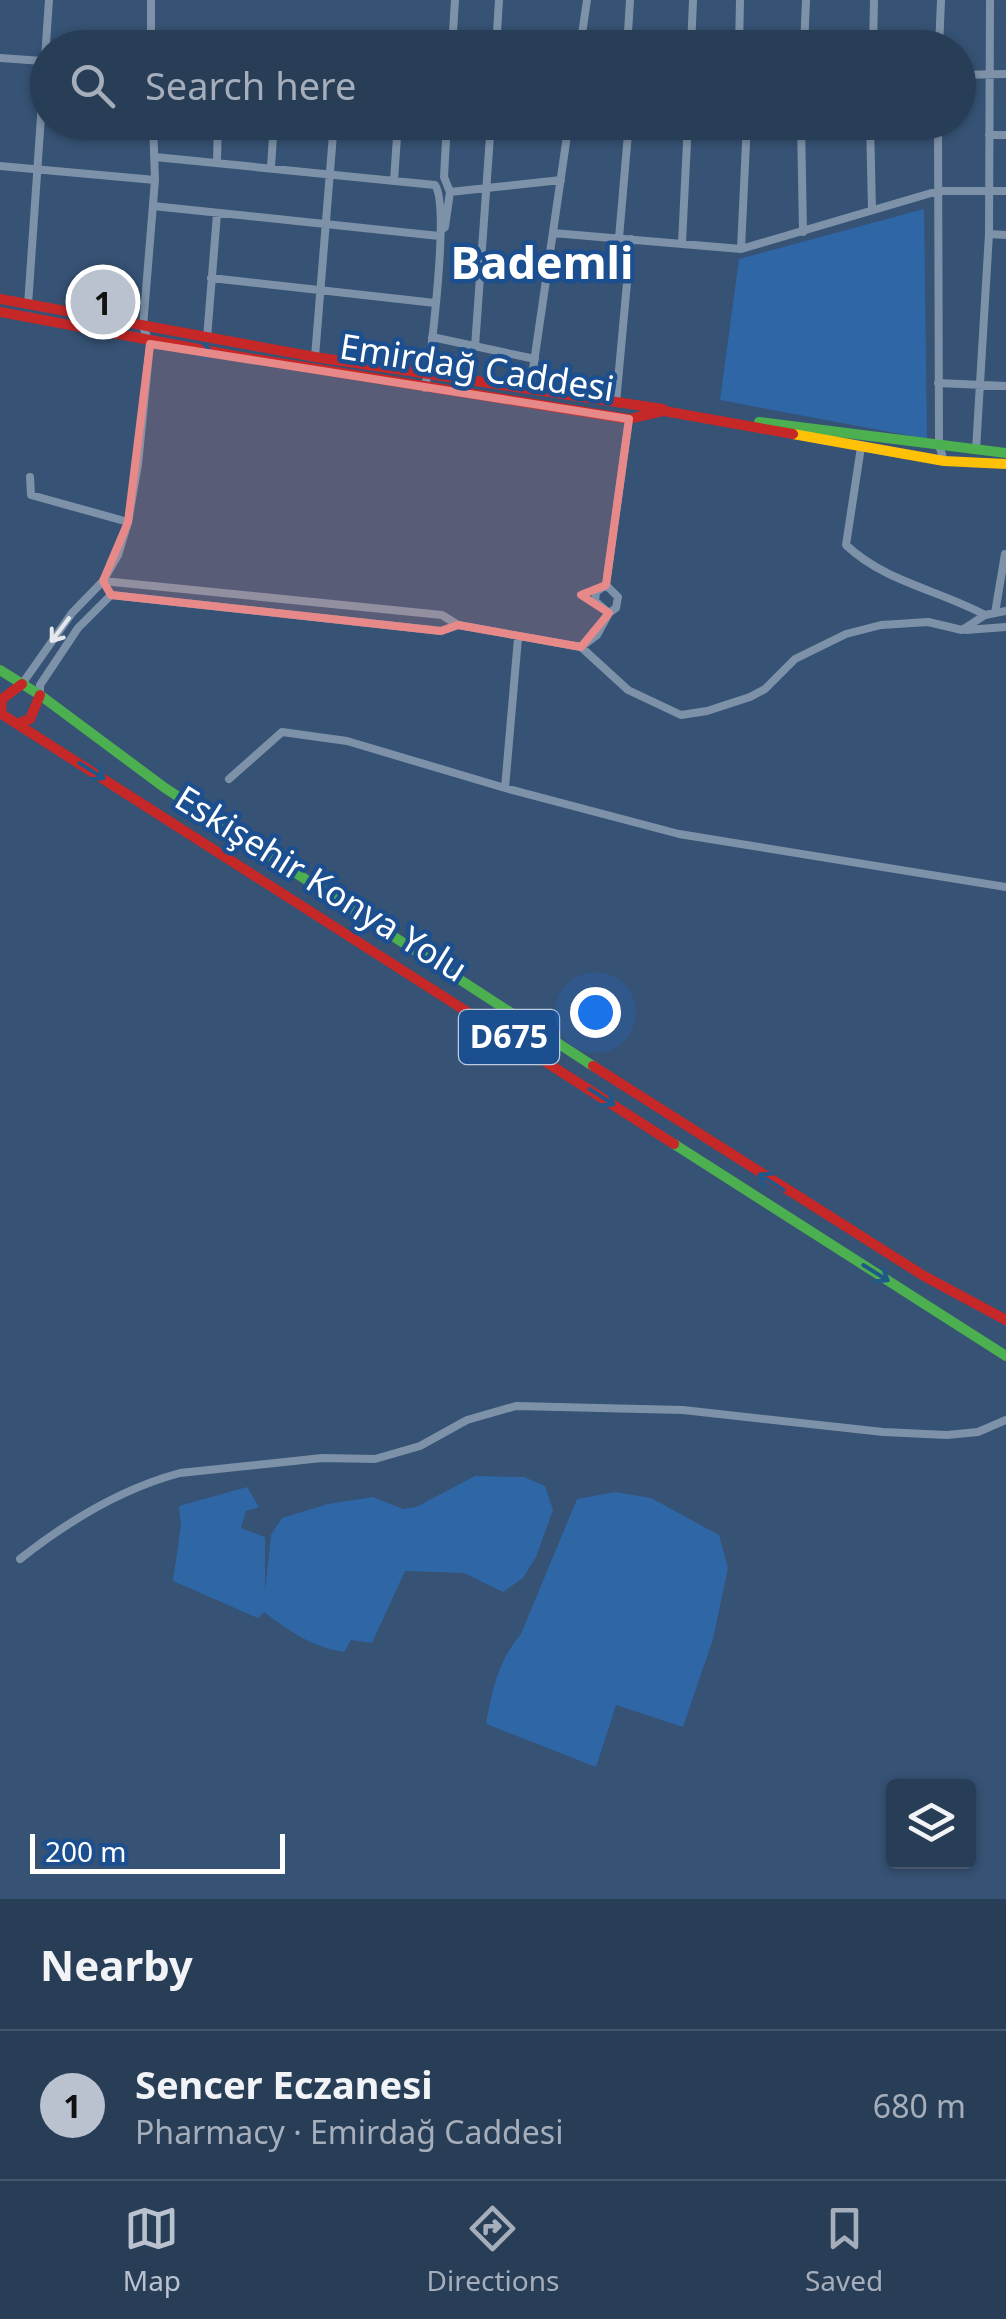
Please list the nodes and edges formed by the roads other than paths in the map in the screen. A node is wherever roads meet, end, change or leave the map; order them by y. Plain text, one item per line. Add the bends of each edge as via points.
1 (49, 0) edge
2 (152, 0) edge
3 (455, 0) edge
4 (499, 0) edge
5 (587, 0) edge
6 (630, 0) edge
7 (693, 0) edge
8 (740, 0) edge
9 (806, 0) edge
10 (874, 0) edge
11 (941, 0) edge
12 (990, 0) edge
13 (47, 30) edge
14 (151, 30) edge
15 (453, 30) edge
16 (497, 30) edge
17 (583, 30) edge
18 (628, 30) edge
19 (692, 30) edge
20 (739, 30) edge
21 (805, 30) edge
22 (873, 30) edge
23 (940, 30) edge
24 (0, 58) edge
25 (30, 60) edge
26 (976, 74) edge
27 (991, 74) junction
28 (1006, 74) edge
29 (1006, 135) edge
30 (989, 136) junction
31 (38, 140) edge
32 (154, 140) edge
33 (218, 140) edge
34 (273, 140) edge
35 (333, 140) edge
36 (397, 140) edge
37 (446, 140) edge
38 (490, 140) edge
39 (567, 140) edge
40 (627, 140) edge
41 (687, 140) edge
42 (746, 140) edge
43 (801, 140) edge
44 (870, 140) edge
45 (938, 140) edge
46 (154, 157) junction
47 (217, 162) junction
48 (0, 166) edge
49 (271, 167) junction
50 (36, 170) junction
51 (330, 175) junction
52 (155, 180) junction
53 (561, 180) junction
54 (394, 181) junction
55 (487, 188) junction
56 (988, 190) junction
57 (938, 191) junction
58 (1006, 191) edge
59 (450, 192) junction
60 (154, 206) junction
61 (872, 210) junction
62 (217, 214) junction
63 (325, 226) junction
64 (803, 232) junction
65 (553, 233) junction
66 (440, 234) junction
67 (989, 234) junction
68 (1006, 235) edge
69 (619, 238) junction
70 (632, 239) junction
71 (682, 243) junction
72 (742, 249) junction
73 (211, 278) junction
74 (320, 290) junction
75 (0, 299) edge
76 (435, 303) junction
77 (28, 304) junction
78 (0, 312) edge
79 (142, 326) junction
80 (432, 337) junction
81 (207, 338) junction
82 (150, 344) junction
83 (475, 347) junction
84 (316, 357) junction
85 (536, 359) junction
86 (428, 375) junction
87 (938, 383) junction
88 (980, 384) junction
89 (1006, 386) edge
90 (425, 388) junction
91 (530, 390) junction
92 (616, 403) junction
93 (629, 419) junction
94 (939, 445) junction
95 (862, 446) junction
96 (976, 450) junction
97 (1006, 453) edge
98 (944, 461) junction
99 (1006, 464) edge
100 (30, 477) dead end
101 (128, 522) junction
102 (1005, 554) edge
103 (103, 580) junction
104 (606, 585) junction
105 (111, 595) junction
106 (1006, 611) edge
107 (609, 613) junction
108 (990, 614) junction
109 (458, 625) junction
110 (1006, 628) edge
111 (962, 630) junction
112 (518, 638) junction
113 (580, 648) junction
114 (0, 670) edge
115 (22, 684) junction
116 (40, 696) junction
117 (7, 717) edge
118 (229, 779) dead end
119 (505, 788) junction
120 (1006, 887) edge
121 (1006, 1320) edge
122 (1006, 1356) edge
123 (1006, 1412) edge
124 (1006, 1420) edge
125 (996, 1423) junction
126 (20, 1558) dead end

1 - 13 street
2 - 14 street
3 - 15 street
4 - 16 street
5 - 17 street
6 - 18 street
7 - 19 street
8 - 20 street
9 - 21 street
10 - 22 street
11 - 23 street
12 - 27 street
24 - 25 street
26 - 27 street
27 - 28 street
27 - 30 street
29 - 30 street
30 - 56 street
31 - 50 street
32 - 46 street
33 - 47 street
34 - 49 street
35 - 51 street
36 - 54 street
37 - 59 street
38 - 55 street
39 - 53 street
40 - 69 street
41 - 71 street
42 - 72 street
43 - 64 street
44 - 61 street
45 - 57 street
46 - 47 street
46 - 52 street
47 - 49 street
48 - 50 street
49 - 51 street
50 - 52 street
50 - 77 street
51 - 54 street
51 - 63 street
52 - 60 street
53 - 55 street
53 - 65 street
54 - 66 street via 435,185
55 - 59 street
55 - 83 street
56 - 57 street
56 - 58 street
56 - 67 street
57 - 61 street
57 - 87 street
59 - 66 street
60 - 62 street
60 - 79 street
61 - 64 street
62 - 63 street
62 - 73 street
63 - 66 street
63 - 74 street
64 - 72 street
65 - 69 street
65 - 85 street
66 - 76 street
67 - 68 street
67 - 88 street
69 - 70 street
70 - 71 street
70 - 92 street
71 - 72 street
73 - 74 street
73 - 81 street
74 - 76 street
74 - 84 street
75 - 77 main road, Emirdağ Caddesi
76 - 80 street
77 - 79 main road, Emirdağ Caddesi
78 - 82 main road, Emirdağ Caddesi
79 - 81 main road, Emirdağ Caddesi
79 - 82 street
80 - 83 street
80 - 86 street
81 - 84 main road, Emirdağ Caddesi
82 -> 90 main road, Emirdağ Caddesi
82 - 101 street
83 - 85 street
84 - 86 main road, Emirdağ Caddesi
85 - 91 street
86 - 90 street
86 - 91 main road, Emirdağ Caddesi
87 - 88 street
87 - 94 street
88 - 89 street
88 - 96 street
90 - 93 main road, Emirdağ Caddesi
91 - 92 main road, Emirdağ Caddesi
92 - 94 main road, Emirdağ Caddesi
93 - 95 main road, Emirdağ Caddesi via 664,412
93 - 104 street
94 - 96 main road, Emirdağ Caddesi
94 - 98 street
95 - 98 main road, Emirdağ Caddesi
95 - 108 street via 846,545 913,586
96 - 97 main road, Emirdağ Caddesi
98 - 99 main road, Emirdağ Caddesi
100 - 101 street via 31,495
101 - 103 street
102 - 108 street
103 - 105 street
103 - 109 street via 442,615
103 -> 115 street
104 - 107 street via 618,597
104 - 107 street via 595,601
105 - 109 street via 441,631
105 - 116 street via 78,628 40,685
106 - 108 street
107 - 113 street
108 - 111 street
109 - 112 street
110 - 111 street
111 - 113 street via 928,622 846,634 796,659 750,697 681,714 628,690
112 - 113 street
112 - 119 street
114 - 115 main road, D675
115 - 116 main road, D675
115 - 117 main road via 2,699
116 - 117 main road via 30,718
121 -> 116 main road, D675 via 781,1188 164,788
117 -> 122 main road, Eskişehir Konya Yolu / D675
118 - 119 street via 282,732 347,741
119 - 120 street via 679,834
123 - 125 street
124 - 125 street
125 - 126 street via 948,1435 683,1410 516,1406 375,1460 322,1458 157,1479 88,1511

